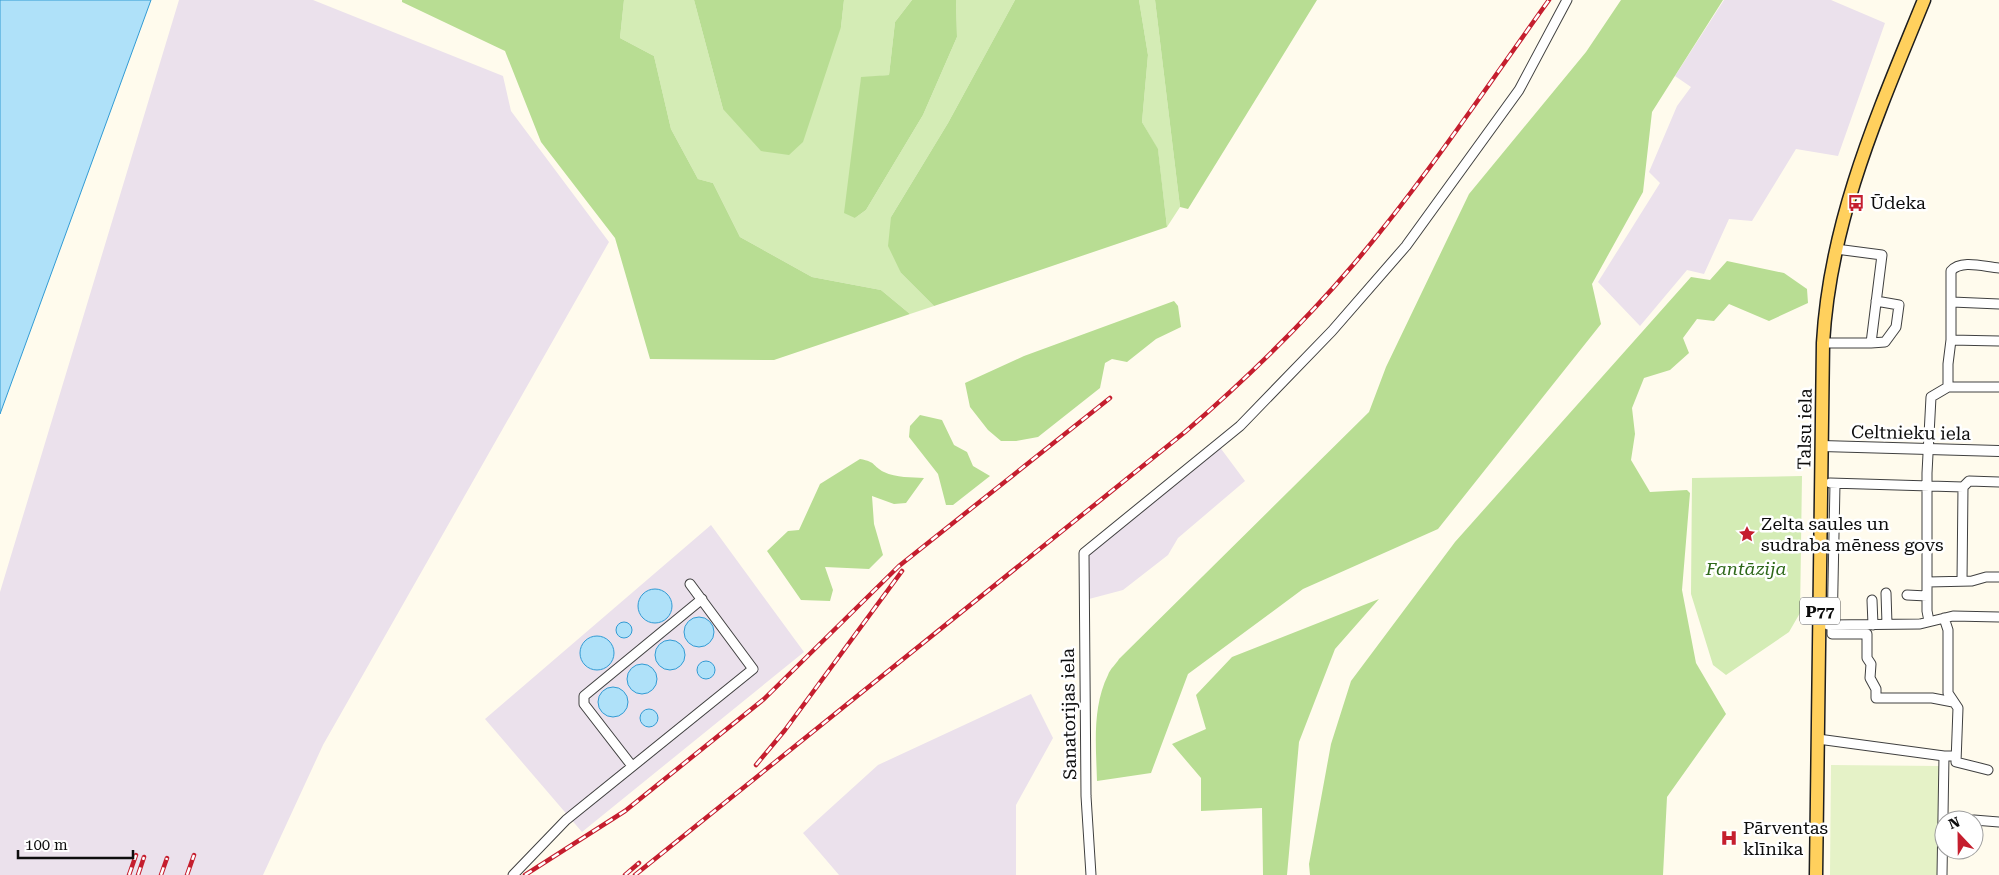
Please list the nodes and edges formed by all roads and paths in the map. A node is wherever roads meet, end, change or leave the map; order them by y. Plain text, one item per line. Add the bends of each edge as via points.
1 (1567, 0) edge
2 (1924, 0) edge
3 (1836, 249) junction
4 (1999, 268) edge
5 (1876, 301) junction
6 (1952, 302) junction
7 (1999, 304) edge
8 (1952, 340) junction
9 (1999, 341) edge
10 (1871, 342) junction
11 (1823, 343) junction
12 (1999, 386) edge
13 (1948, 387) junction
14 (1822, 446) junction
15 (1928, 450) junction
16 (1999, 451) edge
17 (1999, 482) edge
18 (1828, 483) junction
19 (1928, 486) junction
20 (1963, 487) junction
21 (1999, 577) edge
22 (1962, 581) junction
23 (1928, 582) junction
24 (690, 584) dead end
25 (1886, 593) dead end
26 (1907, 596) dead end
27 (1927, 596) junction
28 (702, 600) junction
29 (1872, 600) dead end
30 (1999, 617) edge
31 (1944, 618) junction
32 (1929, 621) junction
33 (1887, 624) junction
34 (1826, 625) junction
35 (1869, 628) junction
36 (1953, 702) junction
37 (1818, 738) junction
38 (1944, 756) junction
39 (1956, 756) junction
40 (632, 766) junction
41 (1988, 770) dead end
42 (1944, 810) edge
43 (1984, 821) edge
44 (1999, 822) edge
45 (1943, 860) edge
46 (513, 875) edge
47 (1091, 875) edge
48 (1816, 875) edge
49 (1942, 875) edge

1 - 47 street, Sanatorijas iela via 1519,90 1406,246 1332,331 1240,426 1084,553 1086,796
2 - 3 main road, Talsu iela / P77 via 1858,166
3 - 5 street via 1882,255
3 - 11 main road, Talsu iela / P77 via 1826,302
4 - 6 street via 1955,267 1951,271
5 - 10 street
5 - 10 street via 1899,305 1896,327 1885,342
6 - 7 street
6 - 8 street
8 - 9 street
8 - 13 street
10 - 11 street
11 - 14 main road, Talsu iela / P77
12 - 13 street
13 - 15 street via 1931,397
14 - 15 street, Celtnieku iela
14 - 18 main road, Talsu iela / P77
15 - 16 street, Celtnieku iela
15 - 19 street
17 - 20 street via 1969,481
18 - 19 street
18 - 34 main road, Talsu iela / P77
19 - 20 street
19 - 23 street
20 - 22 street
21 - 22 street
22 - 23 street
23 - 27 street
24 - 28 street
25 - 33 street
26 - 27 street
27 - 32 street
28 - 40 street via 584,696 584,704
28 - 40 street via 753,669
29 - 35 street
30 - 31 street
31 - 32 street
31 - 36 street via 1948,630 1948,693
32 - 33 street
33 - 35 street
34 - 35 street
34 - 37 main road, Talsu iela / P77
35 - 36 street via 1866,658 1871,664 1870,678 1876,689 1876,698 1932,698
36 - 39 street via 1958,708
37 - 38 street
37 - 48 main road, Talsu iela / P77
38 - 39 street
38 - 42 street
39 - 41 street via 1956,762
40 - 46 street via 566,820
43 - 44 street
45 - 49 street

